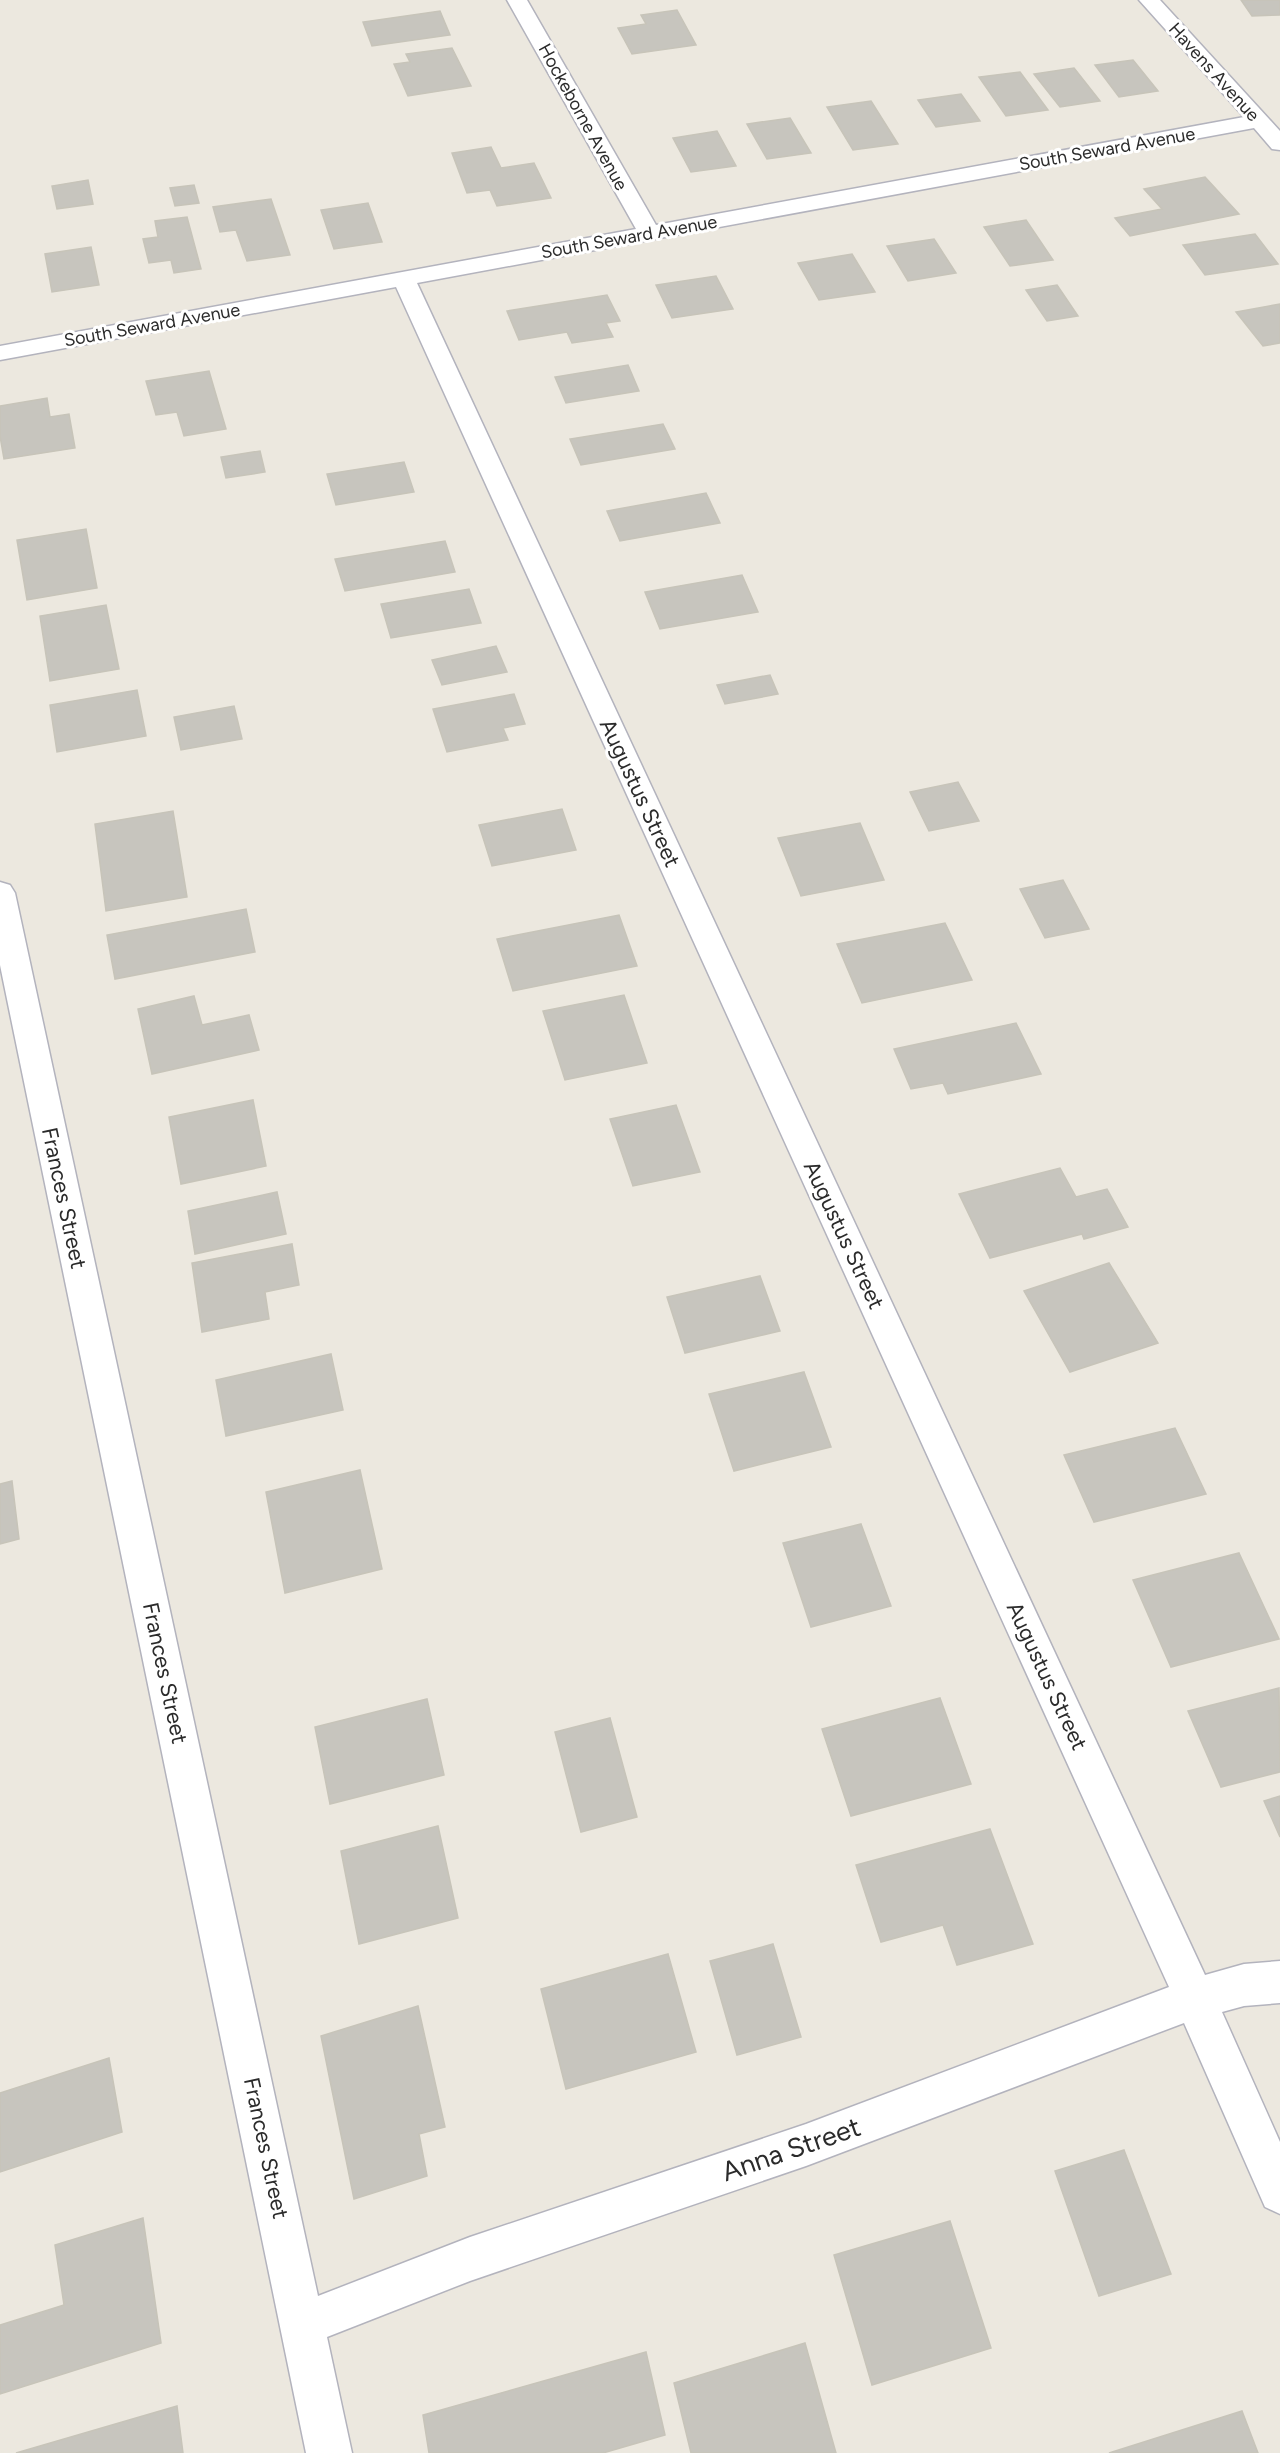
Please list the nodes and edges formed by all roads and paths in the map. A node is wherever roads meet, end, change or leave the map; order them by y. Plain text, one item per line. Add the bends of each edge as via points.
1 (517, 0) edge
2 (1149, 0) edge
3 (1259, 121) junction
4 (1280, 144) edge
5 (649, 233) junction
6 (404, 279) junction
7 (0, 353) edge
8 (0, 893) edge
9 (5, 946) edge
10 (1280, 1982) edge
11 (1193, 1999) junction
12 (1280, 2192) edge
13 (303, 2324) junction
14 (329, 2453) edge

1 - 5 street, Hockeborne Avenue
2 - 3 street, Havens Avenue
3 - 4 street, Havens Avenue
3 - 5 street, South Seward Avenue
5 - 6 street, South Seward Avenue
6 - 7 street, South Seward Avenue
6 - 11 street, Augustus Street
8 - 9 street, Frances Street
9 - 13 street, Frances Street
10 - 11 street, Anna Street via 1244,1985
11 - 12 street, Augustus Street
11 - 13 street, Anna Street via 806,2145 470,2259
13 - 14 street, Frances Street

